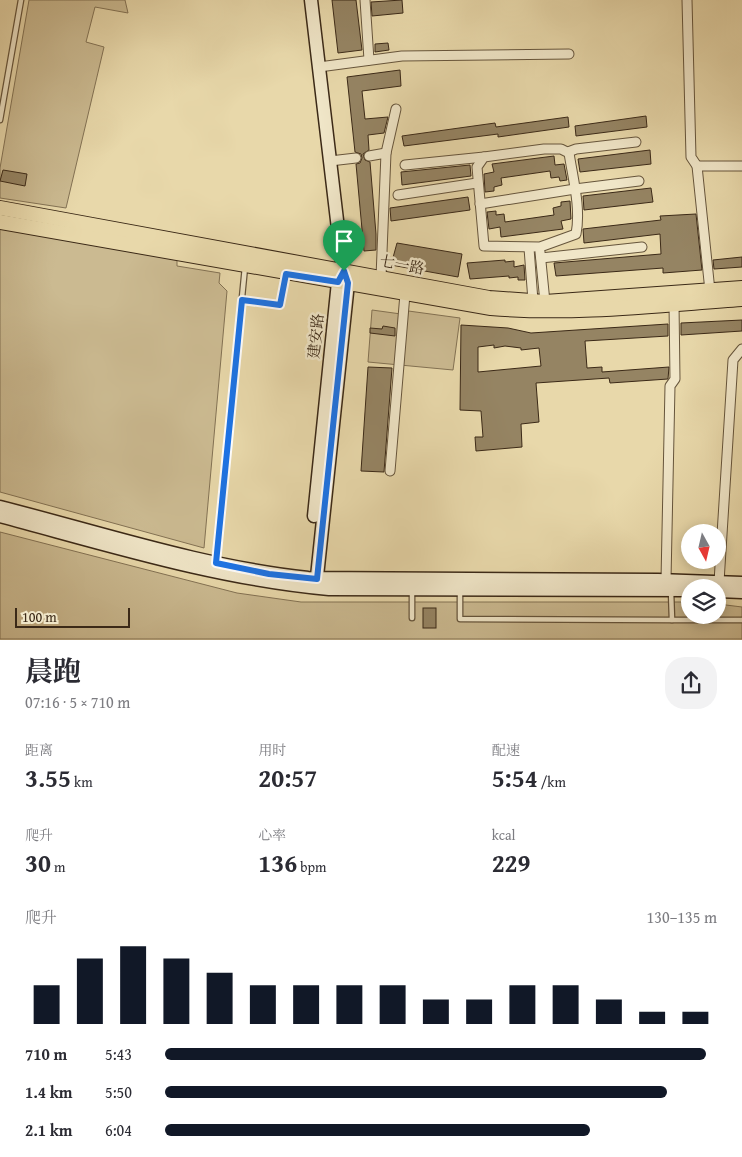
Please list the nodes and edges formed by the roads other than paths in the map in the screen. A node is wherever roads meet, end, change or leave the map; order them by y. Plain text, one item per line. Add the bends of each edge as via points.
1 (20, 0) edge
2 (311, 0) edge
3 (364, 0) edge
4 (687, 0) edge
5 (569, 54) dead end
6 (369, 60) junction
7 (319, 66) junction
8 (0, 80) edge
9 (7, 81) junction
10 (396, 109) dead end
11 (0, 120) edge
12 (636, 142) dead end
13 (568, 152) junction
14 (386, 153) junction
15 (369, 156) dead end
16 (484, 157) junction
17 (356, 158) dead end
18 (330, 161) junction
19 (406, 165) dead end
20 (697, 166) junction
21 (742, 166) edge
22 (639, 181) dead end
23 (478, 183) junction
24 (575, 189) junction
25 (398, 195) dead end
26 (480, 204) junction
27 (0, 208) edge
28 (0, 222) edge
29 (540, 247) junction
30 (642, 247) dead end
31 (529, 248) junction
32 (541, 258) junction
33 (245, 266) junction
34 (286, 274) junction
35 (382, 277) dead end
36 (343, 278) junction
37 (742, 288) edge
38 (710, 291) junction
39 (405, 294) junction
40 (742, 299) edge
41 (242, 300) junction
42 (539, 302) junction
43 (674, 304) junction
44 (742, 349) edge
45 (390, 471) dead end
46 (0, 507) edge
47 (0, 516) edge
48 (216, 563) junction
49 (719, 579) edge
50 (312, 583) junction
51 (742, 583) edge
52 (668, 585) junction
53 (681, 586) edge
54 (726, 586) edge
55 (681, 588) edge
56 (412, 589) junction
57 (460, 589) junction
58 (726, 589) edge
59 (742, 592) edge
60 (412, 618) dead end
61 (672, 620) junction
62 (742, 620) edge

1 - 9 lane
2 - 7 main road, 建安路
3 - 6 street
4 - 20 street via 691,157
5 - 6 street via 402,56
6 - 7 street
7 - 18 main road, 建安路
8 - 9 lane
9 - 11 lane
10 - 14 street
12 - 13 street
13 - 16 street via 544,149
13 - 24 street
14 - 15 street
14 - 35 street
16 - 19 street
16 - 23 street via 478,167
17 - 18 street
18 - 36 main road, 建安路
20 - 21 street
20 - 38 street
22 - 24 street
23 - 25 street
23 - 26 street
24 - 26 street
24 - 29 street via 576,234
26 - 31 street via 484,246
27 - 36 main road, 七一路
28 - 33 main road, 七一路
29 - 31 street
29 - 32 street
30 - 32 street
31 - 42 street
32 - 42 street
33 - 34 main road, 七一路
33 - 41 lane
34 - 36 main road, 七一路
34 - 41 lane via 280,305
36 - 39 main road, 七一路
36 - 42 main road, 七一路
36 - 50 main road, 建安路
37 - 38 main road, 七一路
38 - 42 main road, 七一路
39 - 43 main road, 七一路 via 536,312
39 - 45 street
40 - 43 main road, 七一路
41 - 48 lane
43 - 52 street via 675,379 670,386
44 - 49 street via 733,360
46 - 48 main road
47 - 50 main road via 236,577
48 - 50 main road
50 - 52 main road
50 - 56 main road
51 - 54 main road
52 - 53 main road
52 - 55 main road
52 - 57 main road
52 - 61 lane
56 - 57 main road
56 - 60 lane
57 - 61 lane via 460,619
58 - 59 main road
61 - 62 lane

